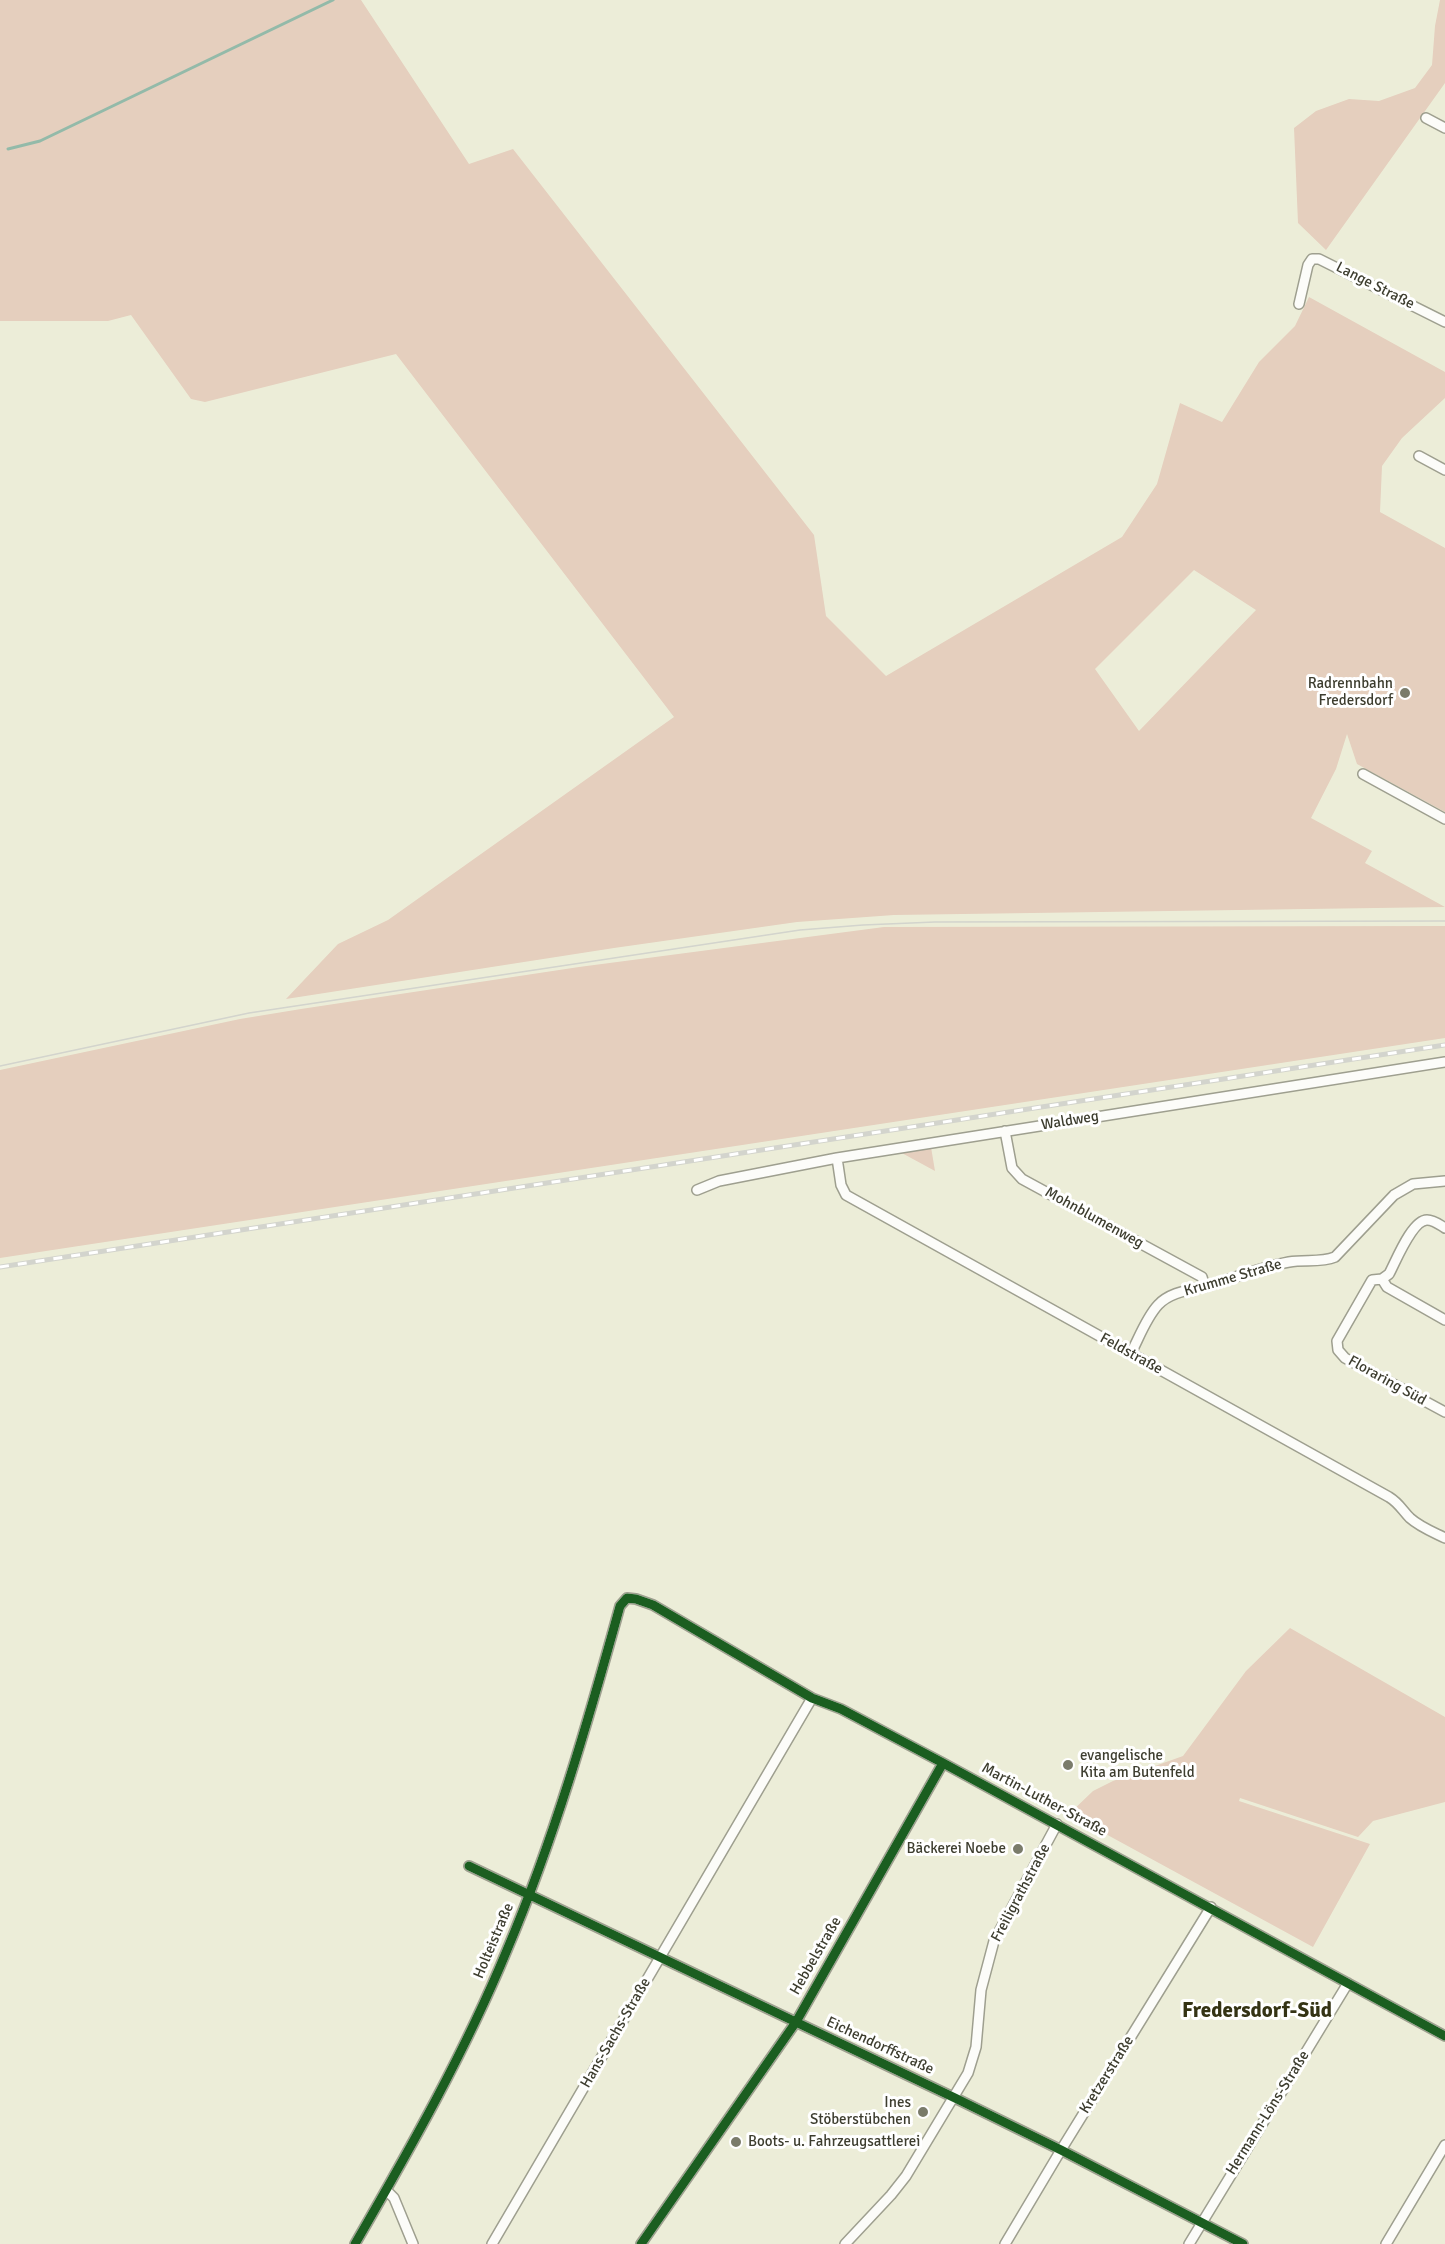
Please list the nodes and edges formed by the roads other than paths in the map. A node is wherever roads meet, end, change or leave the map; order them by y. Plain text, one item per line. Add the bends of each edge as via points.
1 (1426, 118) dead end
2 (1445, 128) edge
3 (1299, 304) dead end
4 (1445, 322) edge
5 (1419, 456) dead end
6 (1445, 470) edge
7 (1364, 774) dead end
8 (1445, 819) edge
9 (1445, 1062) edge
10 (1005, 1131) junction
11 (837, 1158) junction
12 (1445, 1181) edge
13 (697, 1190) dead end
14 (1445, 1228) edge
15 (1382, 1279) junction
16 (1205, 1287) junction
17 (1445, 1320) edge
18 (1131, 1353) junction
19 (1445, 1412) edge
20 (1445, 1539) edge
21 (627, 1598) joint
22 (812, 1698) junction
23 (943, 1763) junction
24 (1057, 1824) junction
25 (470, 1866) dead end
26 (529, 1896) junction
27 (1211, 1907) junction
28 (661, 1958) junction
29 (1348, 1983) junction
30 (796, 2022) junction
31 (1445, 2036) edge
32 (955, 2098) junction
33 (1445, 2145) edge
34 (1061, 2150) junction
35 (386, 2190) junction
36 (1202, 2222) junction
37 (355, 2244) edge
38 (413, 2244) edge
39 (492, 2244) edge
40 (641, 2244) edge
41 (845, 2244) edge
42 (1005, 2244) edge
43 (1189, 2244) edge
44 (1243, 2244) edge
45 (1386, 2244) edge

1 - 2 street
3 - 4 street, Lange Straße via 1308,265 1312,259 1319,259
5 - 6 street
7 - 8 street
9 - 10 street, Waldweg
10 - 11 street, Waldweg
10 - 16 street, Mohnblumenweg via 1012,1168 1022,1179 1202,1277
11 - 13 street, Waldweg via 719,1181
11 - 18 street, Feldstraße via 846,1196
12 - 16 street, Krumme Straße via 1413,1184 1394,1194 1335,1257 1263,1267
14 - 15 street via 1434,1221 1415,1224 1389,1274
15 - 17 street via 1387,1287
15 - 19 street, Floraring Süd via 1372,1280 1337,1341 1338,1350 1345,1358
16 - 18 street, Krumme Straße via 1176,1293 1158,1305
18 - 20 street, Feldstraße via 1398,1502 1416,1523
21 - 22 street, Martin-Luther-Straße via 653,1605
21 - 26 street, Holteistraße via 620,1606 587,1722
22 - 23 street, Martin-Luther-Straße via 841,1709
22 - 28 street, Hans-Sachs-Straße
23 - 24 street, Martin-Luther-Straße
23 - 30 street, Hebbelstraße
24 - 27 street, Martin-Luther-Straße
24 - 32 street, Freiligrathstraße via 994,1941 981,1990 974,2059
25 - 26 street, Eichendorffstraße
26 - 28 street, Eichendorffstraße
26 - 35 street, Holteistraße via 466,2041
27 - 29 street, Martin-Luther-Straße
27 - 34 street, Kretzerstraße
28 - 30 street, Eichendorffstraße
28 - 39 street, Hans-Sachs-Straße
29 - 31 street, Martin-Luther-Straße
29 - 36 street, Hermann-Löns-Straße
30 - 32 street, Eichendorffstraße
30 - 40 street, Hebbelstraße
32 - 34 street, Eichendorffstraße
32 - 41 street, Freiligrathstraße via 906,2176
33 - 45 street
34 - 36 street, Eichendorffstraße
34 - 42 street, Kretzerstraße
35 - 37 street, Holteistraße
35 - 38 street via 394,2198
36 - 43 street, Hermann-Löns-Straße
36 - 44 street, Eichendorffstraße

